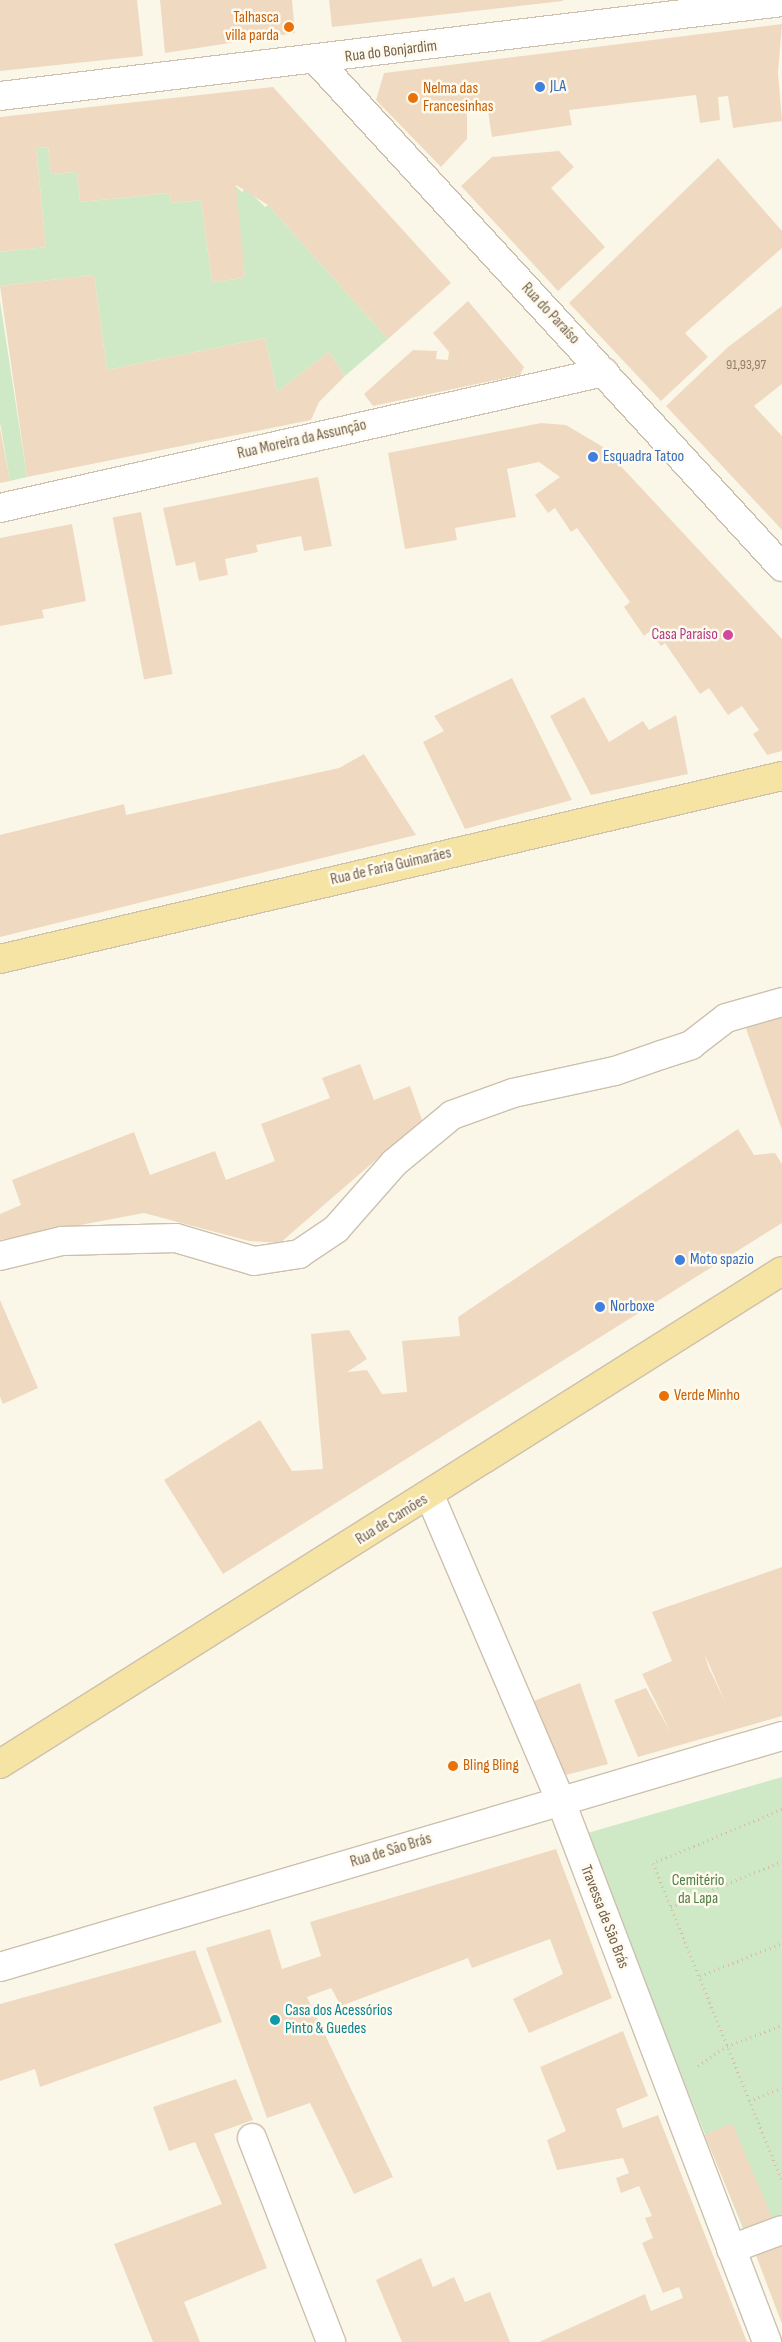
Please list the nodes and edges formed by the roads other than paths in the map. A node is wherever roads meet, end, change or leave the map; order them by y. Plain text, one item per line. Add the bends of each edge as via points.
1 (782, 2) edge
2 (317, 61) junction
3 (0, 96) edge
4 (604, 372) junction
5 (0, 508) edge
6 (782, 568) edge
7 (782, 776) edge
8 (0, 959) edge
9 (782, 1002) edge
10 (0, 1256) edge
11 (782, 1271) edge
12 (430, 1496) junction
13 (782, 1736) edge
14 (0, 1764) edge
15 (560, 1799) junction
16 (0, 1967) edge
17 (252, 2138) dead end
18 (782, 2230) edge
19 (731, 2249) junction
20 (331, 2342) edge
21 (767, 2342) edge

1 - 2 street, Rua do Bonjardim
2 - 3 street, Rua do Bonjardim
2 - 4 street, Rua do Paraíso
4 - 5 street, Rua Moreira da Assunção
4 - 6 street, Rua do Paraíso
7 - 8 main road, Rua de Faria Guimarães
9 - 10 street via 726,1018 691,1045 652,1059 514,1093 452,1115 394,1163 336,1229 299,1254 254,1261 176,1238 62,1241
11 - 12 main road, Rua de Camões
12 - 14 main road, Rua de Camões
12 - 15 street, Travessa de São Brás
13 - 15 street, Rua de São Brás
15 - 16 street, Rua de São Brás
15 - 19 street, Travessa de São Brás
17 - 20 street
18 - 19 street
19 - 21 street, Travessa de São Brás

